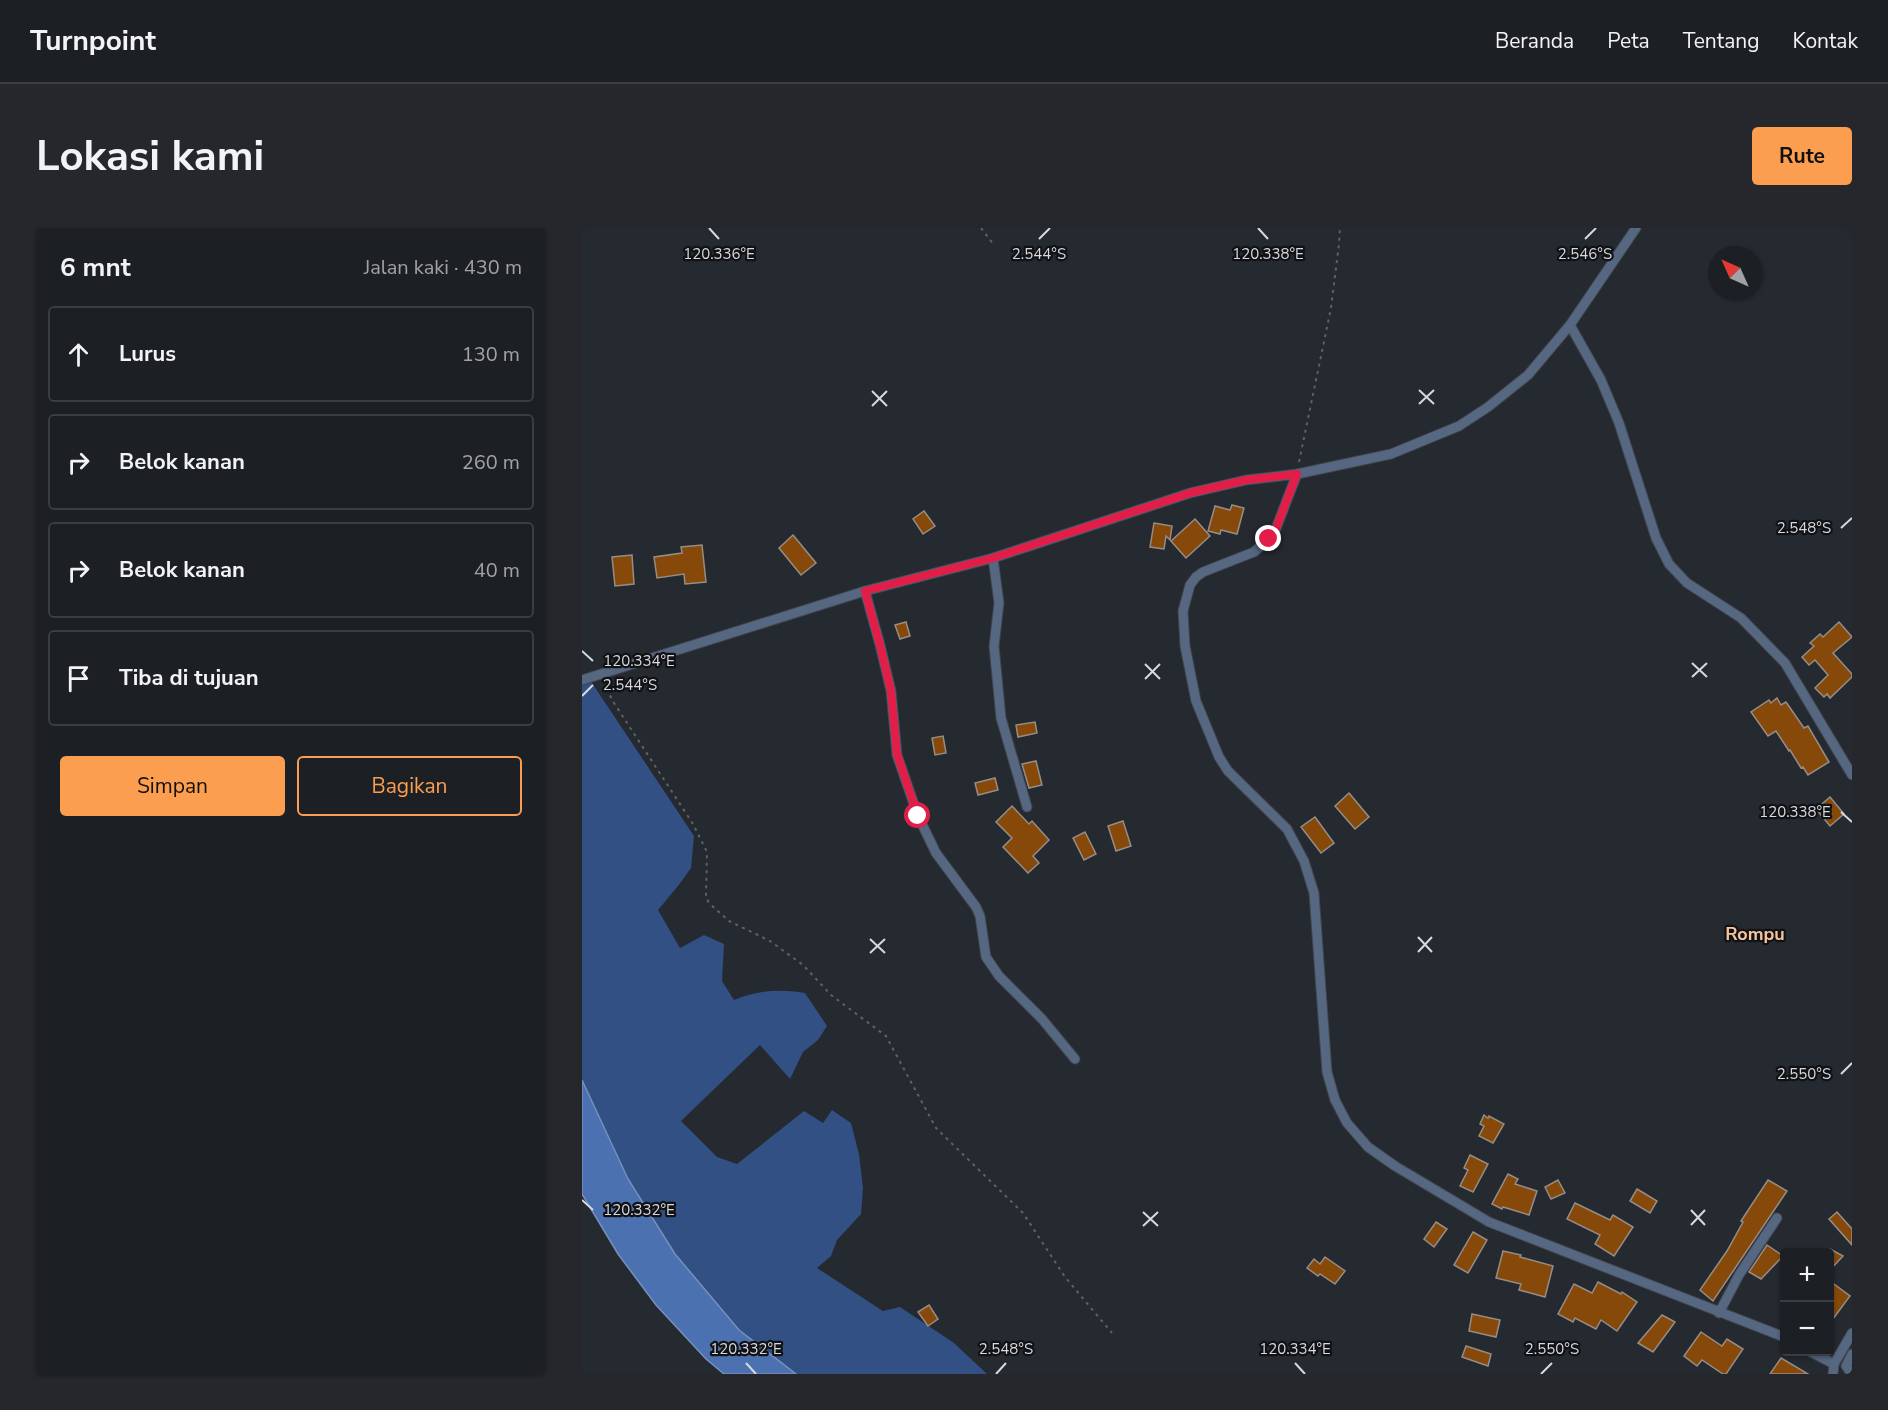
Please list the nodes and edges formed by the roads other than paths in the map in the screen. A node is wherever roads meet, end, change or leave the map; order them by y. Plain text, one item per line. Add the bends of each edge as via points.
1 (1636, 228) edge
2 (1570, 325) junction
3 (1297, 474) junction
4 (993, 558) junction
5 (865, 591) junction
6 (582, 680) edge
7 (1852, 775) edge
8 (1027, 807) dead end
9 (1075, 1059) dead end
10 (1777, 1218) dead end
11 (1719, 1313) junction
12 (1852, 1333) edge
13 (1780, 1335) edge
14 (1852, 1354) edge
15 (1816, 1356) edge
16 (1833, 1369) edge
17 (1852, 1374) edge

1 - 2 street
2 - 3 street via 1528,375 1459,426 1391,454
2 - 7 street via 1601,380 1619,423 1656,538 1670,564 1687,583 1741,618 1785,663
3 - 4 street via 1246,480 1190,493
3 - 11 street via 1275,531 1263,546 1203,572 1190,585 1184,611 1185,646 1196,701 1219,757 1228,771 1287,829 1304,861 1314,892 1327,1072 1335,1100 1347,1123 1368,1147 1489,1222
4 - 5 street
4 - 8 street via 999,603 994,646 1001,718
5 - 6 street
5 - 9 street via 888,679 897,754 918,816 936,853 976,907 986,957
10 - 11 street
11 - 13 street
12 - 16 street
14 - 17 street via 1846,1366
15 - 16 street

